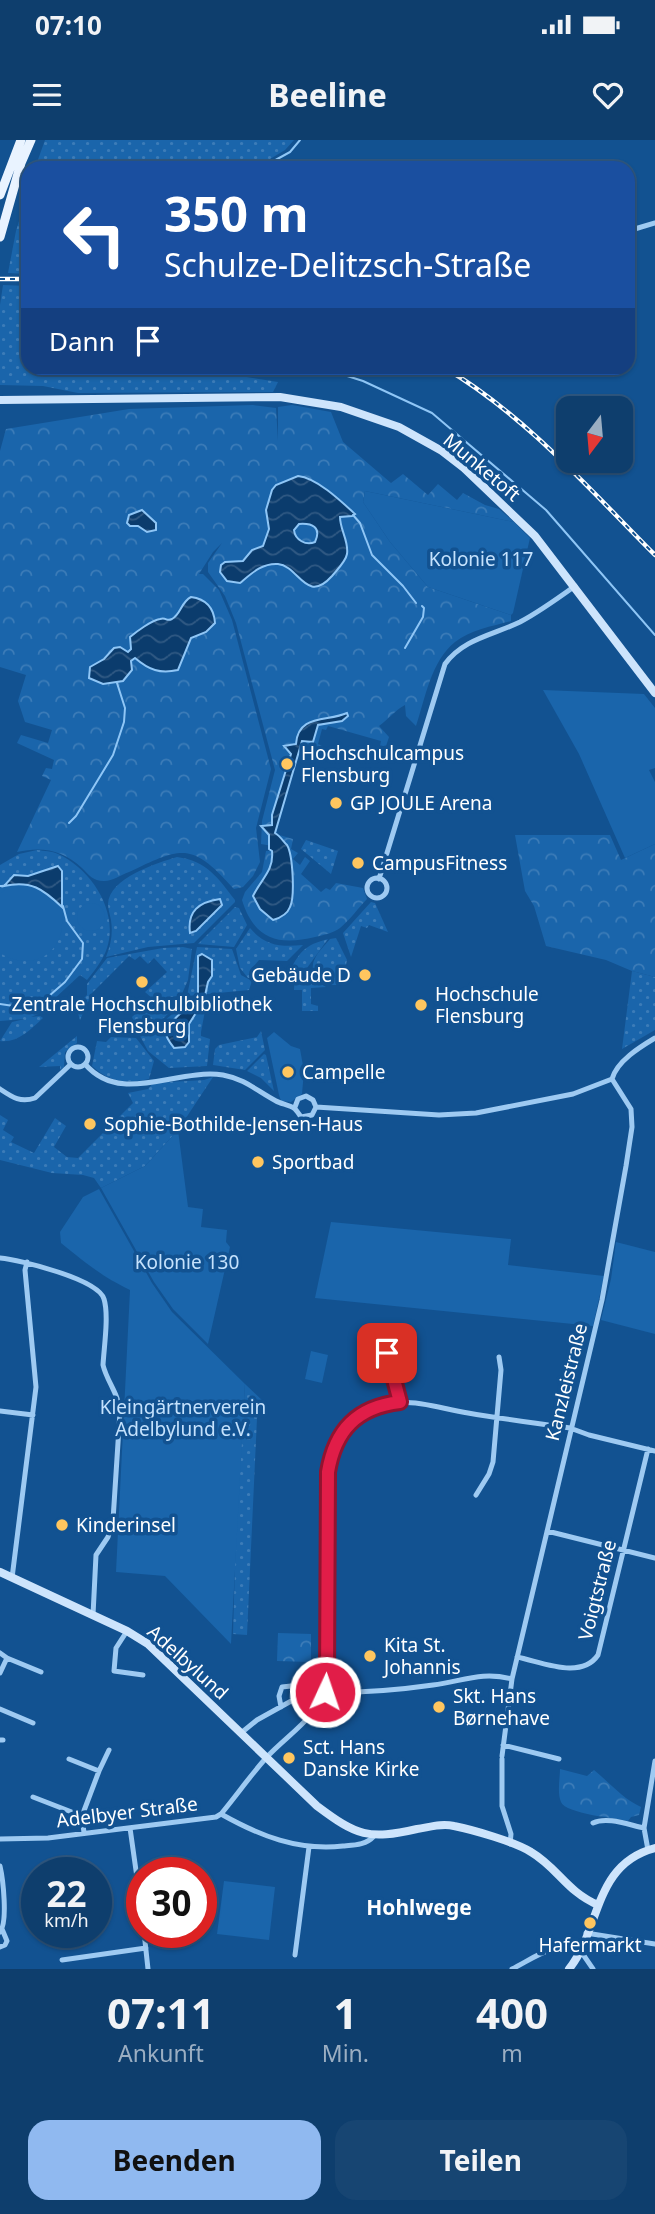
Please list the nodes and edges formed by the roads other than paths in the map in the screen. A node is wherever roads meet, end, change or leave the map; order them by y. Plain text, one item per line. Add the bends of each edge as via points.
1 (21, 140) edge
2 (31, 140) edge
3 (22, 161) edge
4 (21, 163) edge
5 (0, 195) edge
6 (655, 223) edge
7 (635, 229) edge
8 (0, 237) edge
9 (0, 400) edge
10 (575, 586) junction
11 (655, 693) edge
12 (379, 879) dead end
13 (655, 1038) edge
14 (71, 1064) junction
15 (85, 1064) junction
16 (612, 1079) junction
17 (0, 1089) edge
18 (295, 1107) junction
19 (316, 1107) junction
20 (0, 1258) edge
21 (26, 1262) junction
22 (387, 1353) dead end
23 (499, 1357) dead end
24 (400, 1402) junction
25 (0, 1411) edge
26 (33, 1415) junction
27 (497, 1417) junction
28 (570, 1428) junction
29 (652, 1450) edge
30 (476, 1495) dead end
31 (547, 1531) junction
32 (623, 1550) junction
33 (655, 1558) edge
34 (0, 1572) edge
35 (12, 1578) junction
36 (93, 1615) junction
37 (127, 1631) junction
38 (0, 1653) edge
39 (517, 1657) junction
40 (7, 1658) junction
41 (0, 1671) edge
42 (41, 1672) dead end
43 (143, 1675) dead end
44 (512, 1679) junction
45 (325, 1692) junction
46 (279, 1708) dead end
47 (0, 1709) edge
48 (33, 1723) dead end
49 (241, 1732) junction
50 (503, 1745) junction
51 (108, 1750) dead end
52 (267, 1758) junction
53 (69, 1759) dead end
54 (559, 1759) dead end
55 (655, 1761) edge
56 (99, 1771) junction
57 (33, 1797) dead end
58 (221, 1814) junction
59 (82, 1816) junction
60 (593, 1823) dead end
61 (130, 1828) junction
62 (644, 1828) junction
63 (84, 1833) junction
64 (374, 1836) junction
65 (0, 1839) edge
66 (510, 1844) junction
67 (310, 1847) junction
68 (652, 1849) edge
69 (134, 1857) edge
70 (0, 1866) edge
71 (598, 1905) junction
72 (1, 1931) edge
73 (586, 1933) junction
74 (654, 1944) edge
75 (0, 1947) edge
76 (146, 1948) joint
77 (580, 1950) junction
78 (295, 1955) dead end
79 (62, 1960) dead end
80 (148, 1969) edge
81 (512, 1969) edge
82 (569, 1969) edge
83 (593, 1969) edge

1 - 5 main road
2 - 3 main road
4 - 8 main road
6 - 7 street
9 - 10 street, Munketoft via 258,396 308,400 366,415 416,436 464,468 535,536
10 - 11 street, Munketoft
10 - 12 street via 535,614 469,643 445,664
13 - 16 street via 619,1066
14 - 15 street
14 - 15 street via 69,1053 78,1047 88,1054
14 - 17 street via 27,1100
15 - 18 street via 104,1081 118,1085 194,1075 226,1076
16 - 19 street via 573,1094 476,1113
16 - 28 street, Kanzleistraße via 631,1109 632,1127 602,1300
18 - 19 street via 305,1117
18 - 19 street via 298,1099 306,1096
20 - 21 street
21 - 26 street via 35,1362
21 - 36 street via 85,1283 102,1294 105,1303 103,1365 120,1412 113,1520 96,1555
22 - 24 street
23 - 27 street
24 - 27 street
24 - 45 street via 374,1406 350,1423 330,1459
25 - 26 street
26 - 35 street
27 - 28 street
27 - 30 street via 492,1469
28 - 29 street
28 - 31 street, Kanzleistraße
29 - 32 street, Voigtstraße
31 - 32 street
31 - 39 street, Kanzleistraße
32 - 33 street
32 - 39 street, Voigtstraße via 600,1649 591,1664 571,1668
34 - 35 street, Adelbylund
35 - 36 street, Adelbylund
36 - 37 street, Adelbylund
37 - 43 street via 116,1648 114,1671
37 - 49 street, Adelbylund via 156,1650
38 - 40 street
39 - 44 street, Kanzleistraße
40 - 41 street
40 - 42 street
44 - 45 street via 485,1675 422,1687
44 - 50 street, Kanzleistraße
45 - 52 street via 310,1717
46 - 49 street
47 - 48 street
49 - 52 street, Adelbylund
50 - 54 street
50 - 66 street, Kanzleistraße via 502,1806
51 - 56 street
52 - 58 street
52 - 64 street, Adelbylund via 337,1821
53 - 56 street
55 - 62 street
56 - 59 street
57 - 59 street
58 - 61 street, Adelbyer Straße
58 - 67 street, Adelbyer Straße via 268,1837
59 - 63 street
60 - 62 street via 609,1821
61 - 63 street, Adelbyer Straße
61 - 69 street
62 - 68 street
63 - 65 street, Adelbyer Straße
64 - 66 street via 440,1825
64 - 67 street, Adelbyer Straße via 363,1844
66 - 71 street via 532,1852 576,1894
67 - 78 street
68 - 71 street via 624,1864
70 - 72 street via 4,1888
71 - 73 street
72 - 75 street via 7,1941
73 - 74 street
73 - 77 street
76 - 79 street
76 - 80 street
77 - 81 street via 557,1947
77 - 82 street
77 - 83 street

